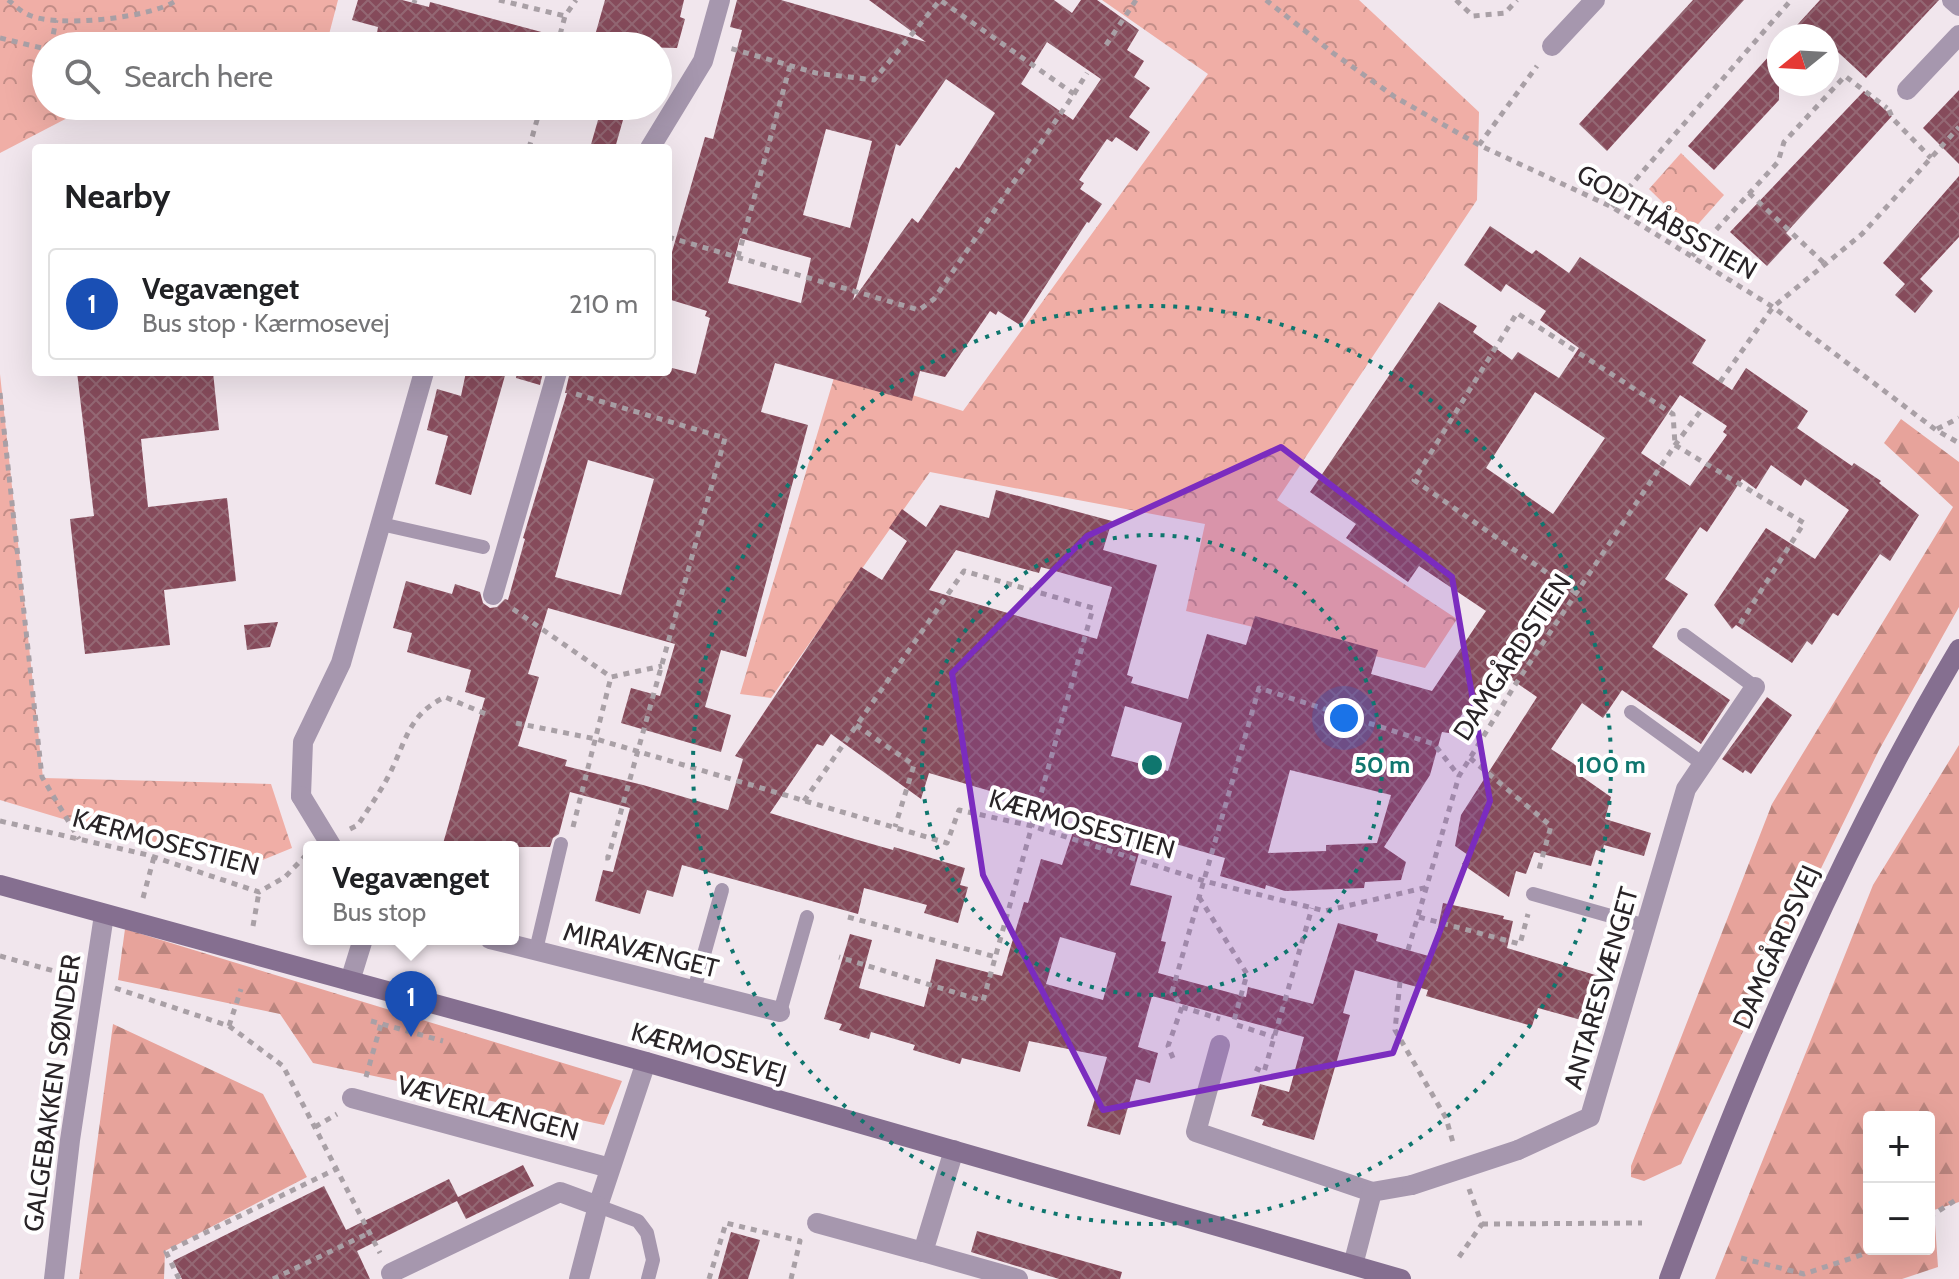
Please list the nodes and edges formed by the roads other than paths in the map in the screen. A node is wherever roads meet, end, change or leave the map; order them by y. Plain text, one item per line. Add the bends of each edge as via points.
1 (720, 0) edge
2 (1595, 0) edge
3 (1952, 0) edge
4 (1959, 6) edge
5 (1959, 35) edge
6 (1552, 46) road end
7 (1907, 90) road end
8 (672, 112) edge
9 (667, 120) edge
10 (652, 144) edge
11 (423, 376) edge
12 (555, 380) edge
13 (381, 524) junction
14 (483, 547) dead end
15 (493, 595) road end
16 (1684, 635) dead end
17 (1959, 649) edge
18 (1755, 687) joint
19 (1631, 712) dead end
20 (1703, 764) junction
21 (338, 840) edge
22 (561, 844) road end
23 (0, 885) edge
24 (722, 890) dead end
25 (1533, 894) road end
26 (104, 915) junction
27 (807, 917) dead end
28 (1646, 926) junction
29 (361, 945) edge
30 (515, 945) edge
31 (536, 950) junction
32 (350, 981) junction
33 (694, 990) junction
34 (780, 1012) joint
35 (1220, 1045) road end
36 (646, 1062) junction
37 (352, 1098) dead end
38 (954, 1150) junction
39 (610, 1168) junction
40 (1372, 1192) junction
41 (598, 1206) junction
42 (817, 1223) dead end
43 (923, 1252) junction
44 (1353, 1265) junction
45 (391, 1273) road end
46 (54, 1279) edge
47 (579, 1279) edge
48 (648, 1279) edge
49 (1018, 1279) edge
50 (1401, 1279) edge
51 (1669, 1279) edge

1 - 8 street via 703,61
2 - 6 street
3 - 4 street
5 - 7 street
9 - 10 street
11 - 13 street
12 - 15 street
13 - 14 lane
13 - 21 street, bridge via 341,663 303,742 301,796
16 - 18 lane
17 - 51 street, DAMGÅRDSVEJ via 1907,736 1844,860 1764,1033
18 - 20 street, ANTARESVÆNGET
19 - 20 lane
20 - 28 street, ANTARESVÆNGET via 1686,789
22 - 31 lane
23 - 26 street, KÆRMOSEVEJ
24 - 33 lane
25 - 28 lane
26 - 32 street, KÆRMOSEVEJ
26 - 46 street, GALGEBAKKEN SØNDER
27 - 34 lane
28 - 40 street, ANTARESVÆNGET, bridge via 1590,1117 1518,1150 1412,1185
29 - 32 street
30 - 31 street, MIRAVÆNGET
31 - 33 street, MIRAVÆNGET
32 - 36 street, KÆRMOSEVEJ
33 - 34 street, MIRAVÆNGET
35 - 40 street via 1196,1132
36 - 38 street, KÆRMOSEVEJ
36 - 39 street
37 - 39 street, VÆVERLÆNGEN
38 - 43 street
38 - 44 street, KÆRMOSEVEJ
39 - 41 street
40 - 44 street
41 - 45 street via 560,1192
41 - 47 street
41 - 48 lane via 638,1221 647,1233 653,1260
42 - 43 street
43 - 49 street
44 - 50 street, KÆRMOSEVEJ

